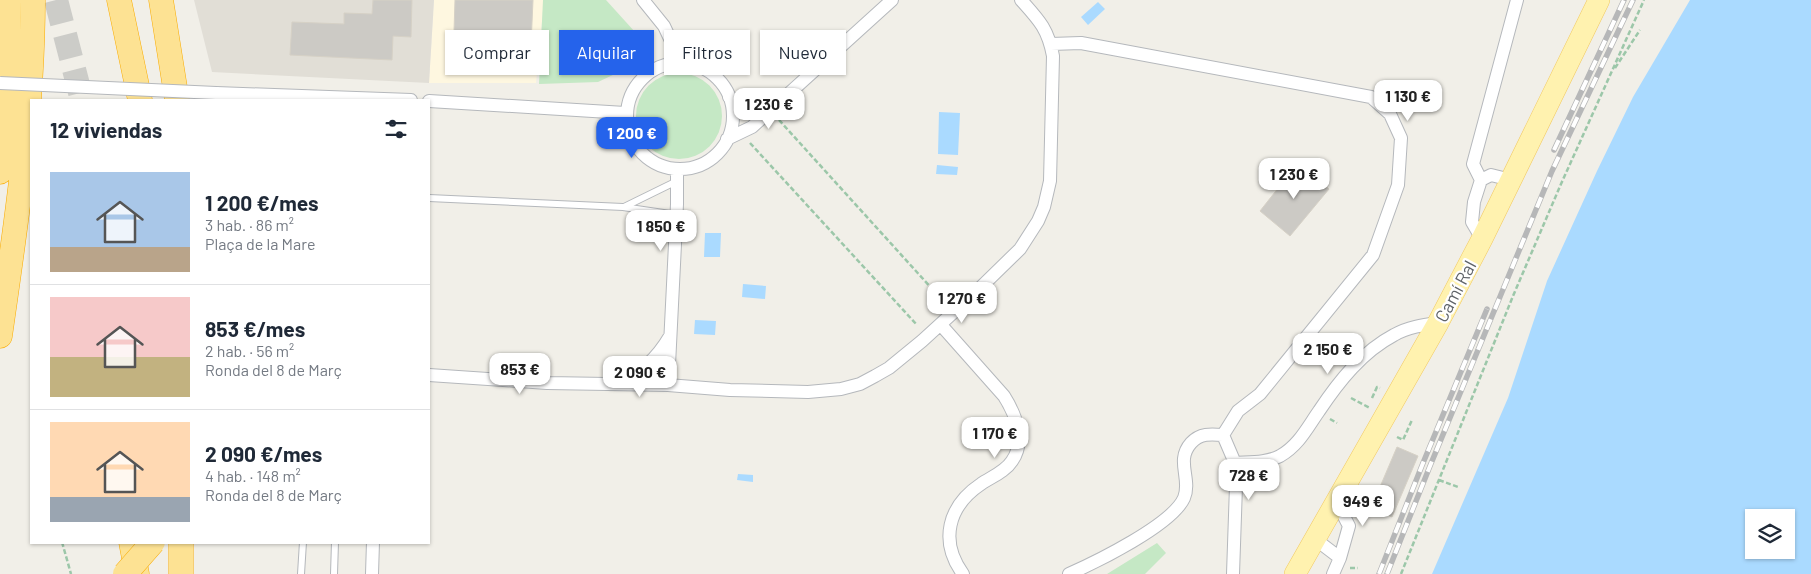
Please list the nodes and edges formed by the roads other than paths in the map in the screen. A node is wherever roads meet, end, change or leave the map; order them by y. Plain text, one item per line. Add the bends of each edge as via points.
1 (9, 0) edge
2 (33, 0) edge
3 (119, 0) edge
4 (161, 0) edge
5 (643, 0) edge
6 (892, 0) edge
7 (1021, 0) edge
8 (1517, 0) edge
9 (1599, 0) edge
10 (666, 30) edge
11 (1051, 44) junction
12 (664, 66) edge
13 (712, 75) edge
14 (0, 83) edge
15 (791, 92) junction
16 (729, 97) junction
17 (140, 99) edge
18 (177, 99) edge
19 (383, 99) edge
20 (430, 101) edge
21 (625, 113) junction
22 (727, 140) junction
23 (0, 172) edge
24 (677, 176) junction
25 (1481, 180) junction
26 (1511, 180) junction
27 (430, 198) edge
28 (623, 207) junction
29 (677, 215) junction
30 (1482, 239) junction
31 (1438, 323) junction
32 (941, 325) junction
33 (671, 334) junction
34 (0, 336) edge
35 (430, 375) edge
36 (612, 384) junction
37 (668, 385) junction
38 (1223, 435) junction
39 (1234, 463) junction
40 (1336, 500) junction
41 (1315, 539) junction
42 (131, 544) edge
43 (140, 544) edge
44 (151, 544) edge
45 (180, 544) edge
46 (303, 544) edge
47 (335, 544) edge
48 (373, 544) edge
49 (1340, 558) junction
50 (125, 574) edge
51 (137, 574) edge
52 (141, 574) edge
53 (181, 574) edge
54 (300, 574) edge
55 (334, 574) edge
56 (372, 574) edge
57 (962, 574) edge
58 (1069, 574) edge
59 (1233, 574) edge
60 (1295, 574) edge
61 (1333, 574) edge

1 - 23 highway
2 - 34 highway via 26,130
3 - 17 highway
4 - 18 highway
5 - 10 street
6 - 15 street
7 - 11 street via 1045,28
8 - 25 street via 1473,164
9 - 26 main road, Camí Ral
11 - 32 street via 1050,181 1044,207 1020,248
11 - 38 street via 1081,43 1371,97 1390,114 1400,138 1398,185 1374,255 1260,394 1238,411
12 - 21 street via 648,74 635,87 628,98
13 - 16 street
14 - 19 street, bridge
15 - 16 street via 761,104 738,102
15 - 22 street via 752,127
16 - 22 street via 733,125
20 - 21 street
21 - 24 street via 635,142 648,157
22 - 24 street via 706,162
24 - 28 lane
24 - 29 street
25 - 26 street via 1491,175
25 - 30 street via 1472,222
26 - 30 main road, Camí Ral
27 - 28 lane
28 - 29 lane
29 - 33 street
30 - 31 main road, Camí Ral
31 - 39 street via 1394,334 1373,349 1336,386 1294,447 1264,461
31 - 40 main road, Camí Ral
32 - 37 street via 889,368 860,384 841,389 808,392
32 - 57 street via 1004,396 1019,429 1012,462 971,491 952,518 949,531 952,555
33 - 36 street via 664,347 643,369
33 - 37 street
35 - 36 street
36 - 37 street
38 - 39 street
38 - 58 street via 1202,435 1186,450 1184,498 1173,512 1138,538
39 - 59 street
40 - 41 main road, Camí Ral
40 - 49 street via 1349,526
41 - 49 street
41 - 60 main road, Camí Ral
42 - 51 highway
43 - 52 highway
44 - 50 highway, bridge
45 - 53 highway
46 - 54 lane
47 - 55 lane
48 - 56 street
49 - 61 street

